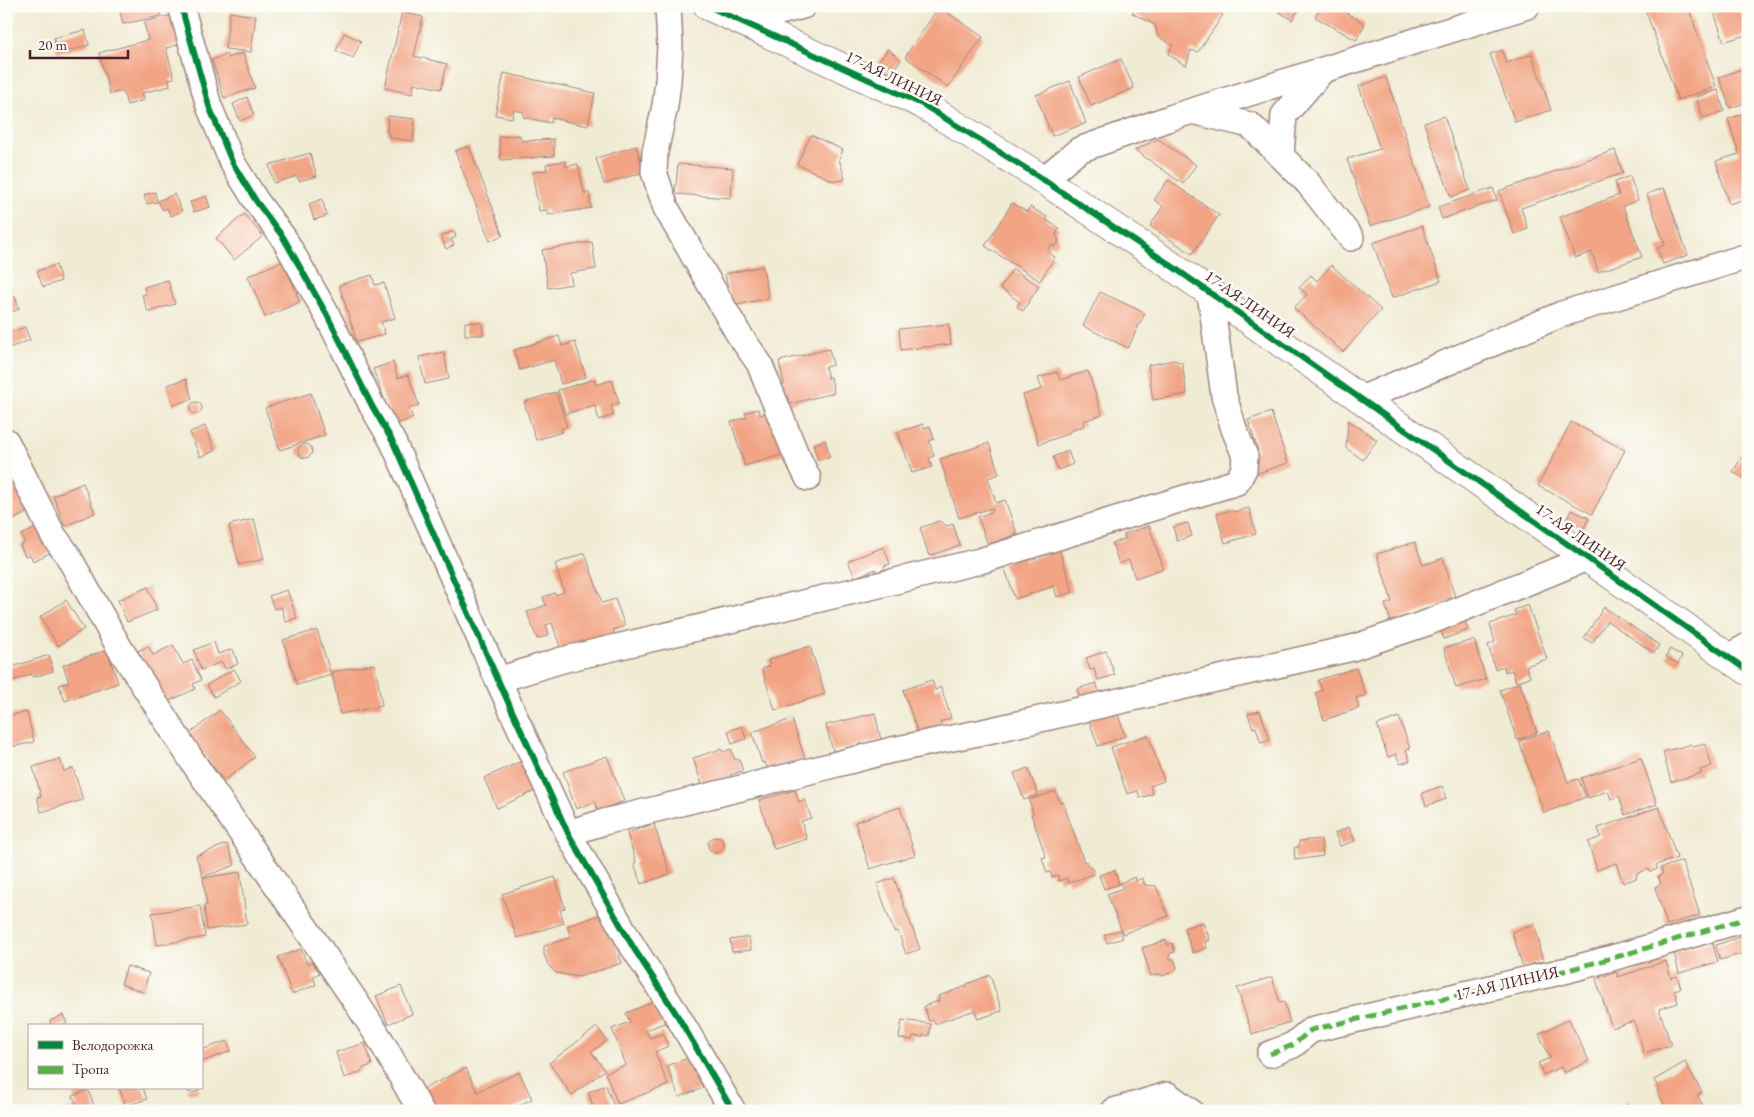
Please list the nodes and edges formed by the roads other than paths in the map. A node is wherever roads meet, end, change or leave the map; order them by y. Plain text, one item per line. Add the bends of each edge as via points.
1 (181, 6) edge
2 (668, 6) edge
3 (708, 6) edge
4 (803, 6) edge
5 (1527, 6) edge
6 (742, 22) junction
7 (1322, 71) junction
8 (1192, 111) junction
9 (1281, 155) junction
10 (1043, 180) junction
11 (1351, 238) dead end
12 (1748, 256) edge
13 (1210, 293) junction
14 (1360, 399) junction
15 (6, 442) edge
16 (808, 478) dead end
17 (1587, 558) junction
18 (1741, 658) edge
19 (498, 680) junction
20 (568, 832) junction
21 (1748, 918) edge
22 (1270, 1054) dead end
23 (420, 1111) edge
24 (733, 1111) edge
25 (1114, 1111) edge
26 (1190, 1111) edge

1 - 19 street via 209,106 232,162 283,237 393,442
2 - 16 street via 670,46 666,106 655,152 654,172 666,208 759,364
3 - 6 street, 17-АЯ ЛИНИЯ
4 - 6 street
5 - 7 street
6 - 10 street, 17-АЯ ЛИНИЯ via 922,104
7 - 8 street
7 - 9 street via 1284,115
8 - 9 street via 1250,125
8 - 10 street via 1079,150
9 - 11 street via 1308,183
10 - 13 street, 17-АЯ ЛИНИЯ
12 - 14 street via 1562,314
13 - 14 street, 17-АЯ ЛИНИЯ
13 - 19 street via 1224,396 1245,456 1244,469 1237,482 980,561 562,660
14 - 17 street, 17-АЯ ЛИНИЯ
15 - 23 street via 53,535 119,647 356,1002
17 - 18 street, 17-АЯ ЛИНИЯ
17 - 20 street via 1427,623 1352,648 892,750
19 - 20 street
20 - 24 street via 633,947
21 - 22 street, 17-АЯ ЛИНИЯ via 1568,970 1311,1030 1293,1045
25 - 26 street via 1168,1095

